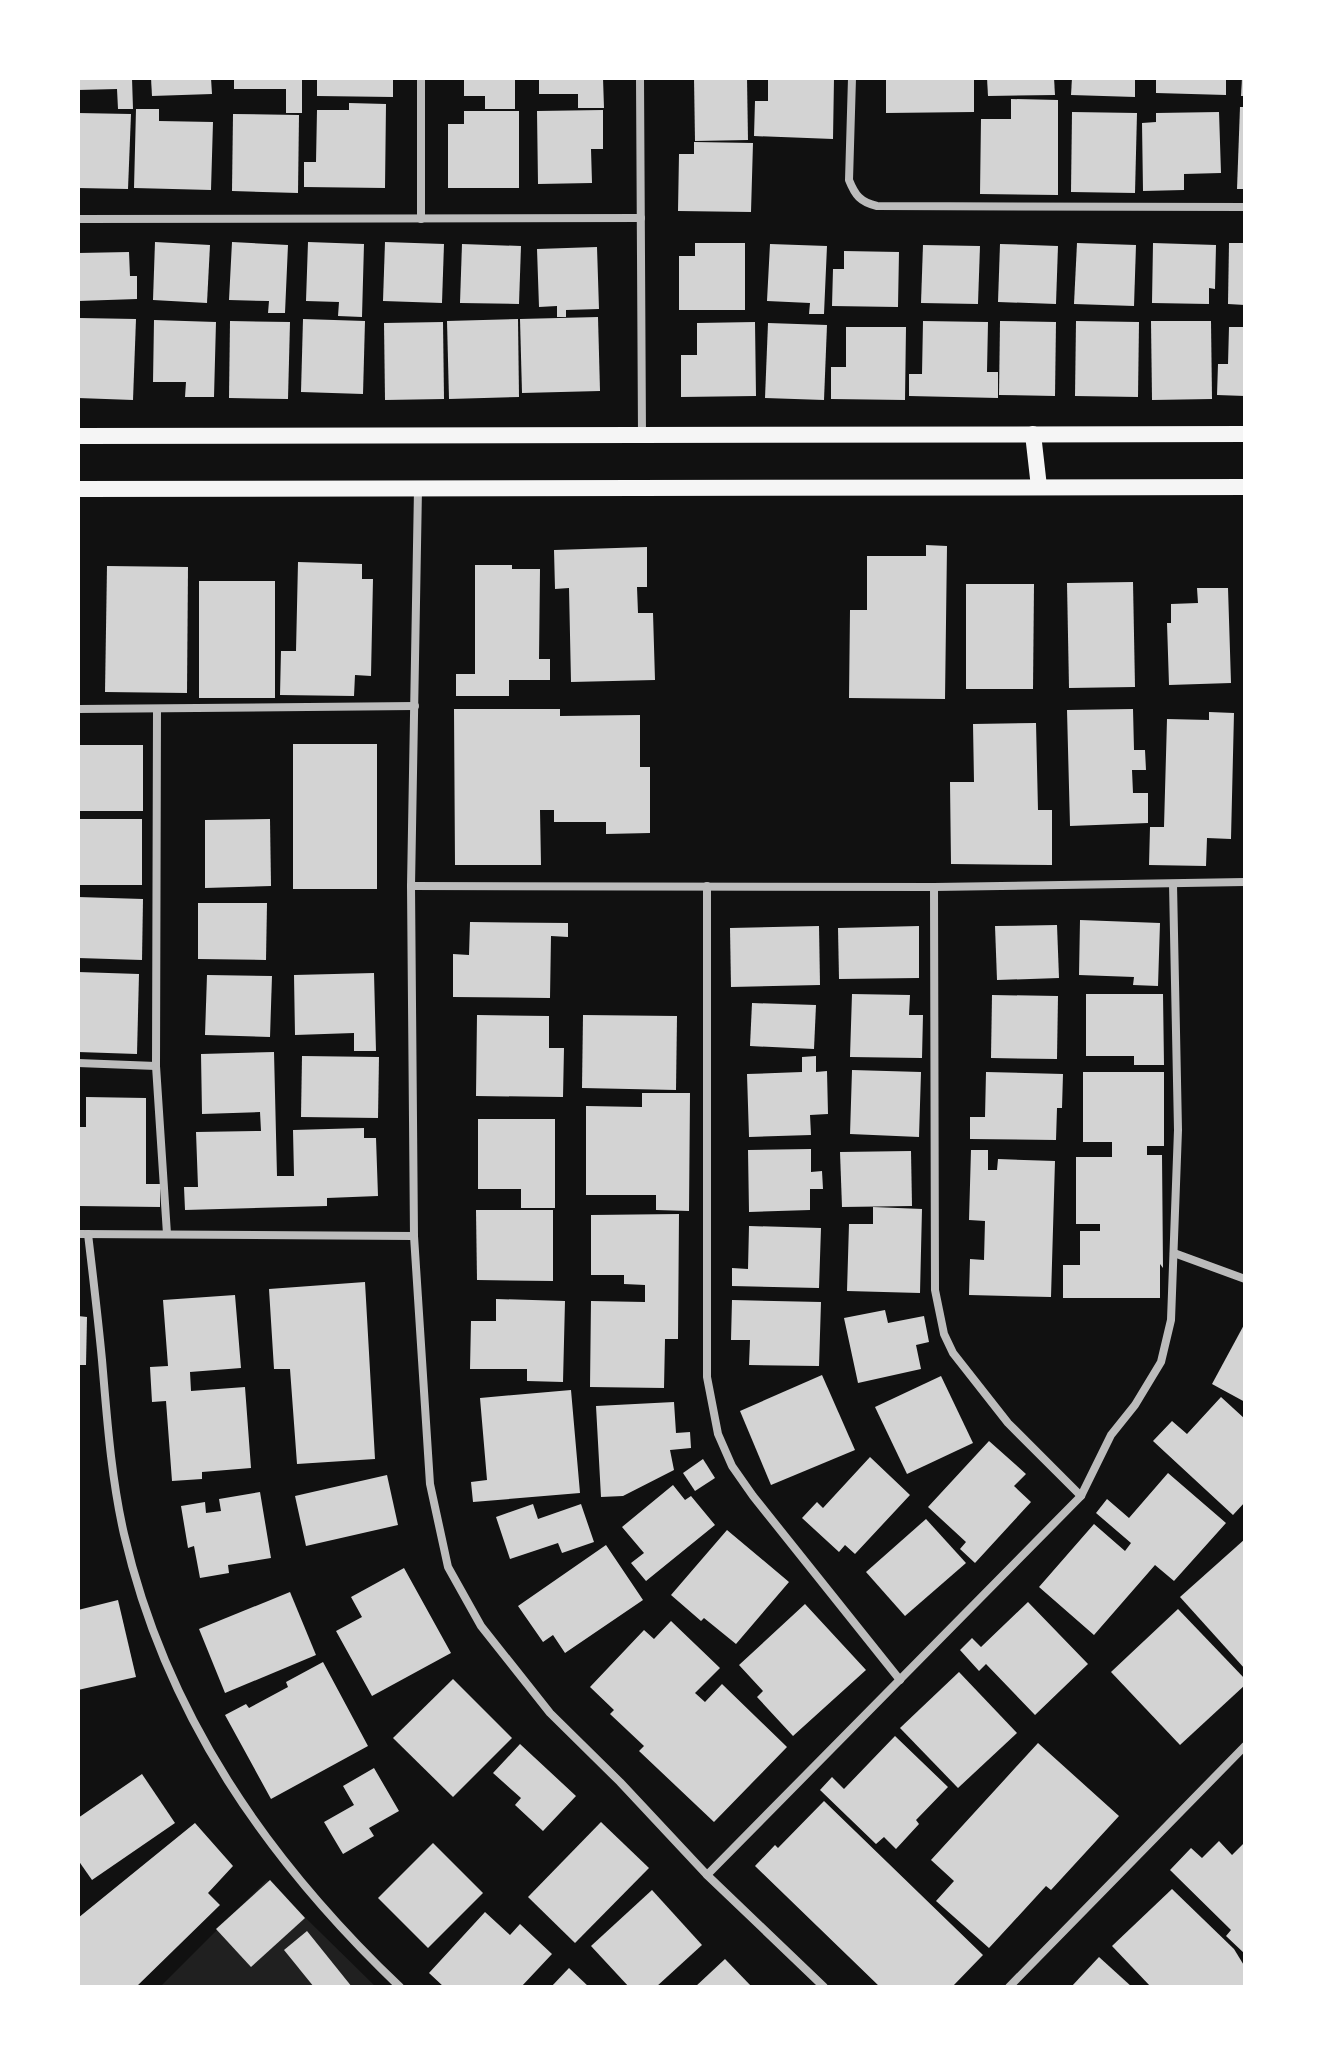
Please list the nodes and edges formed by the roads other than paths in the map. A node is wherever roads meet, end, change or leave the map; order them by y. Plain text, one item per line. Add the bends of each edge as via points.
1 (421, 78) edge
2 (640, 78) edge
3 (852, 78) edge
4 (1245, 207) edge
5 (641, 218) junction
6 (78, 219) edge
7 (421, 219) junction
8 (1033, 434) junction
9 (1245, 434) edge
10 (642, 435) junction
11 (78, 436) edge
12 (1039, 487) junction
13 (1245, 487) edge
14 (78, 489) edge
15 (418, 489) junction
16 (415, 706) junction
17 (78, 709) edge
18 (157, 709) junction
19 (1245, 882) edge
20 (1173, 884) junction
21 (411, 886) junction
22 (707, 886) junction
23 (934, 887) junction
24 (78, 1063) edge
25 (156, 1066) junction
26 (78, 1234) edge
27 (88, 1234) junction
28 (167, 1234) junction
29 (414, 1236) junction
30 (1174, 1253) junction
31 (1245, 1279) edge
32 (1081, 1496) junction
33 (900, 1680) junction
34 (1245, 1746) edge
35 (707, 1875) junction
36 (400, 1987) edge
37 (824, 1987) edge
38 (1009, 1987) edge

1 - 7 street
2 - 5 street
3 - 4 street via 849,180 865,203
5 - 7 street
5 - 10 street
6 - 7 street
8 - 9 main road
8 - 10 main road
8 - 12 main road
10 - 11 main road
12 - 13 main road
12 - 15 main road
14 - 15 main road
15 - 16 street
16 - 18 street
16 - 21 street
17 - 18 street
18 - 25 street
19 - 20 street
20 - 23 street
20 - 30 street via 1178,1130
21 - 22 street
21 - 29 street
22 - 23 street
22 - 33 street via 707,1377 718,1434 753,1496
23 - 32 street via 935,1290 944,1334 1008,1423
24 - 25 street
25 - 28 street
26 - 27 street
27 - 28 street
27 - 36 street via 108,1439 124,1533 149,1624 231,1789 345,1934
28 - 29 street
29 - 35 street via 430,1484 448,1567 481,1626 550,1713
30 - 31 street
30 - 32 street via 1171,1320 1161,1362 1111,1435
32 - 33 street
33 - 35 street
34 - 38 street
35 - 37 street

